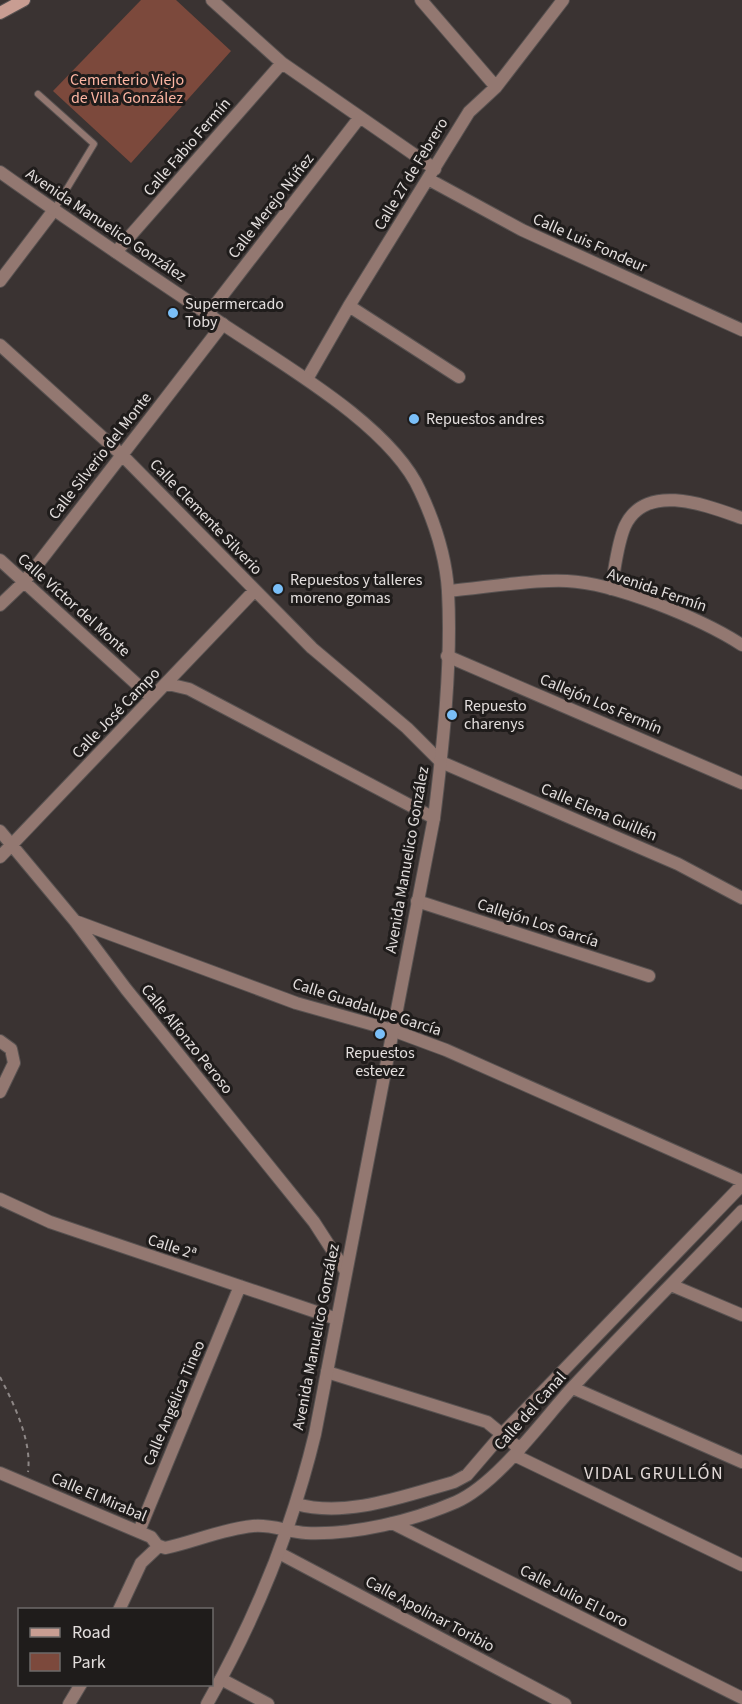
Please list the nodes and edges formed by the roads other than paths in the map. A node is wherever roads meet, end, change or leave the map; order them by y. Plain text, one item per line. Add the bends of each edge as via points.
1 (24, 0) edge
2 (212, 0) edge
3 (421, 0) edge
4 (563, 0) edge
5 (0, 13) edge
6 (282, 63) junction
7 (495, 87) junction
8 (38, 94) dead end
9 (360, 117) junction
10 (0, 172) edge
11 (432, 174) junction
12 (54, 210) junction
13 (116, 252) junction
14 (0, 281) edge
15 (349, 306) junction
16 (208, 314) junction
17 (223, 324) junction
18 (742, 330) edge
19 (0, 345) edge
20 (459, 377) dead end
21 (307, 379) junction
22 (122, 455) junction
23 (742, 518) edge
24 (0, 560) edge
25 (24, 582) junction
26 (611, 589) junction
27 (255, 590) junction
28 (448, 591) junction
29 (0, 605) edge
30 (742, 645) edge
31 (447, 656) junction
32 (168, 684) junction
33 (152, 698) junction
34 (441, 762) junction
35 (742, 783) edge
36 (434, 818) junction
37 (0, 831) edge
38 (12, 845) junction
39 (0, 857) edge
40 (742, 898) edge
41 (417, 901) junction
42 (75, 921) junction
43 (650, 976) dead end
44 (392, 1030) junction
45 (0, 1041) edge
46 (0, 1092) edge
47 (742, 1183) edge
48 (0, 1199) edge
49 (742, 1211) edge
50 (345, 1270) junction
51 (671, 1285) junction
52 (240, 1286) junction
53 (742, 1315) edge
54 (337, 1319) junction
55 (327, 1372) junction
56 (573, 1388) junction
57 (502, 1433) junction
58 (517, 1452) junction
59 (742, 1462) edge
60 (0, 1473) edge
61 (296, 1504) junction
62 (392, 1523) junction
63 (288, 1531) junction
64 (139, 1532) junction
65 (159, 1546) junction
66 (279, 1553) junction
67 (742, 1565) edge
68 (120, 1608) edge
69 (221, 1679) junction
70 (80, 1686) edge
71 (742, 1698) edge
72 (69, 1704) edge
73 (207, 1704) edge
74 (268, 1704) edge
75 (566, 1704) edge

1 - 5 main road
2 - 6 street, Calle Luis Fondeur
3 - 7 street
4 - 7 street, Calle 27 de Febrero
6 - 9 street, Calle Luis Fondeur
6 - 13 street, Calle Fabio Fermín
7 - 11 street, Calle 27 de Febrero via 469,111
8 - 12 lane via 94,144
9 - 11 street, Calle Luis Fondeur
9 - 16 street, Calle Merejo Núñez
10 - 12 street, Avenida Manuelico González
11 - 15 street, Calle 27 de Febrero
11 - 18 street, Calle Luis Fondeur via 522,230
12 - 13 street, Avenida Manuelico González
12 - 14 street
13 - 16 street, Avenida Manuelico González
15 - 20 street
15 - 21 street, Calle 27 de Febrero
16 - 17 street, Avenida Manuelico González
17 - 21 street, Avenida Manuelico González
17 - 22 street, Calle Silverio del Monte
19 - 22 street, Calle Clemente Silverio
21 - 28 street, Avenida Manuelico González via 393,450 411,473 438,542
22 - 25 street, Calle Silverio del Monte
22 - 27 street, Calle Clemente Silverio
23 - 26 street via 700,504 672,500 647,504 636,511 625,527
24 - 25 street, Calle Víctor del Monte
25 - 29 street, Calle Silverio del Monte
25 - 33 street, Calle Víctor del Monte
26 - 28 street, Avenida Fermín via 566,580
26 - 30 street, Avenida Fermín via 702,622
27 - 32 street, Calle José Campo
27 - 34 street, Calle Clemente Silverio via 312,648
28 - 31 street, Avenida Manuelico González
31 - 34 street, Avenida Manuelico González
31 - 35 street, Callejón Los Fermín
32 - 33 street, Calle José Campo
32 - 36 street via 189,689
33 - 38 street, Calle José Campo
34 - 36 street, Avenida Manuelico González
34 - 40 street, Calle Elena Guillén via 678,864
36 - 41 street, Avenida Manuelico González
37 - 38 street, Calle Alfonzo Peroso
38 - 39 street, Calle José Campo
38 - 42 street, Calle Alfonzo Peroso
41 - 43 street, Callejón Los García
41 - 44 street, Avenida Manuelico González
42 - 44 street, Calle Guadalupe García via 296,1003
42 - 50 street, Calle Alfonzo Peroso via 314,1222
44 - 47 street, Calle Guadalupe García via 455,1054
44 - 50 street, Avenida Manuelico González
45 - 46 street via 14,1053 14,1063
47 - 57 street
48 - 52 street, Calle 2ª via 50,1222
49 - 51 street, Calle del Canal
50 - 54 street, Avenida Manuelico González
51 - 53 street
51 - 56 street, Calle del Canal
52 - 54 street, Calle 2ª
52 - 64 street, Calle Angélica Tineo
54 - 55 street, Avenida Manuelico González
55 - 57 street via 477,1419
55 - 61 street, Avenida Manuelico González
56 - 58 street, Calle del Canal
56 - 59 street
57 - 58 street
57 - 61 street via 467,1475 454,1482 351,1508 318,1510
58 - 62 street, Calle del Canal via 470,1495
58 - 67 street
60 - 64 street, Calle El Mirabal
61 - 63 street, Avenida Manuelico González
62 - 63 street, Calle del Canal via 310,1533
62 - 71 street, Calle Julio El Loro
63 - 65 street via 251,1526 169,1547
63 - 66 street, Avenida Manuelico González
64 - 65 street, Calle El Mirabal
65 - 68 street via 141,1563
66 - 69 street, Avenida Manuelico González
66 - 75 street, Calle Apolinar Toribio
69 - 73 street, Avenida Manuelico González
69 - 74 street
70 - 72 street

